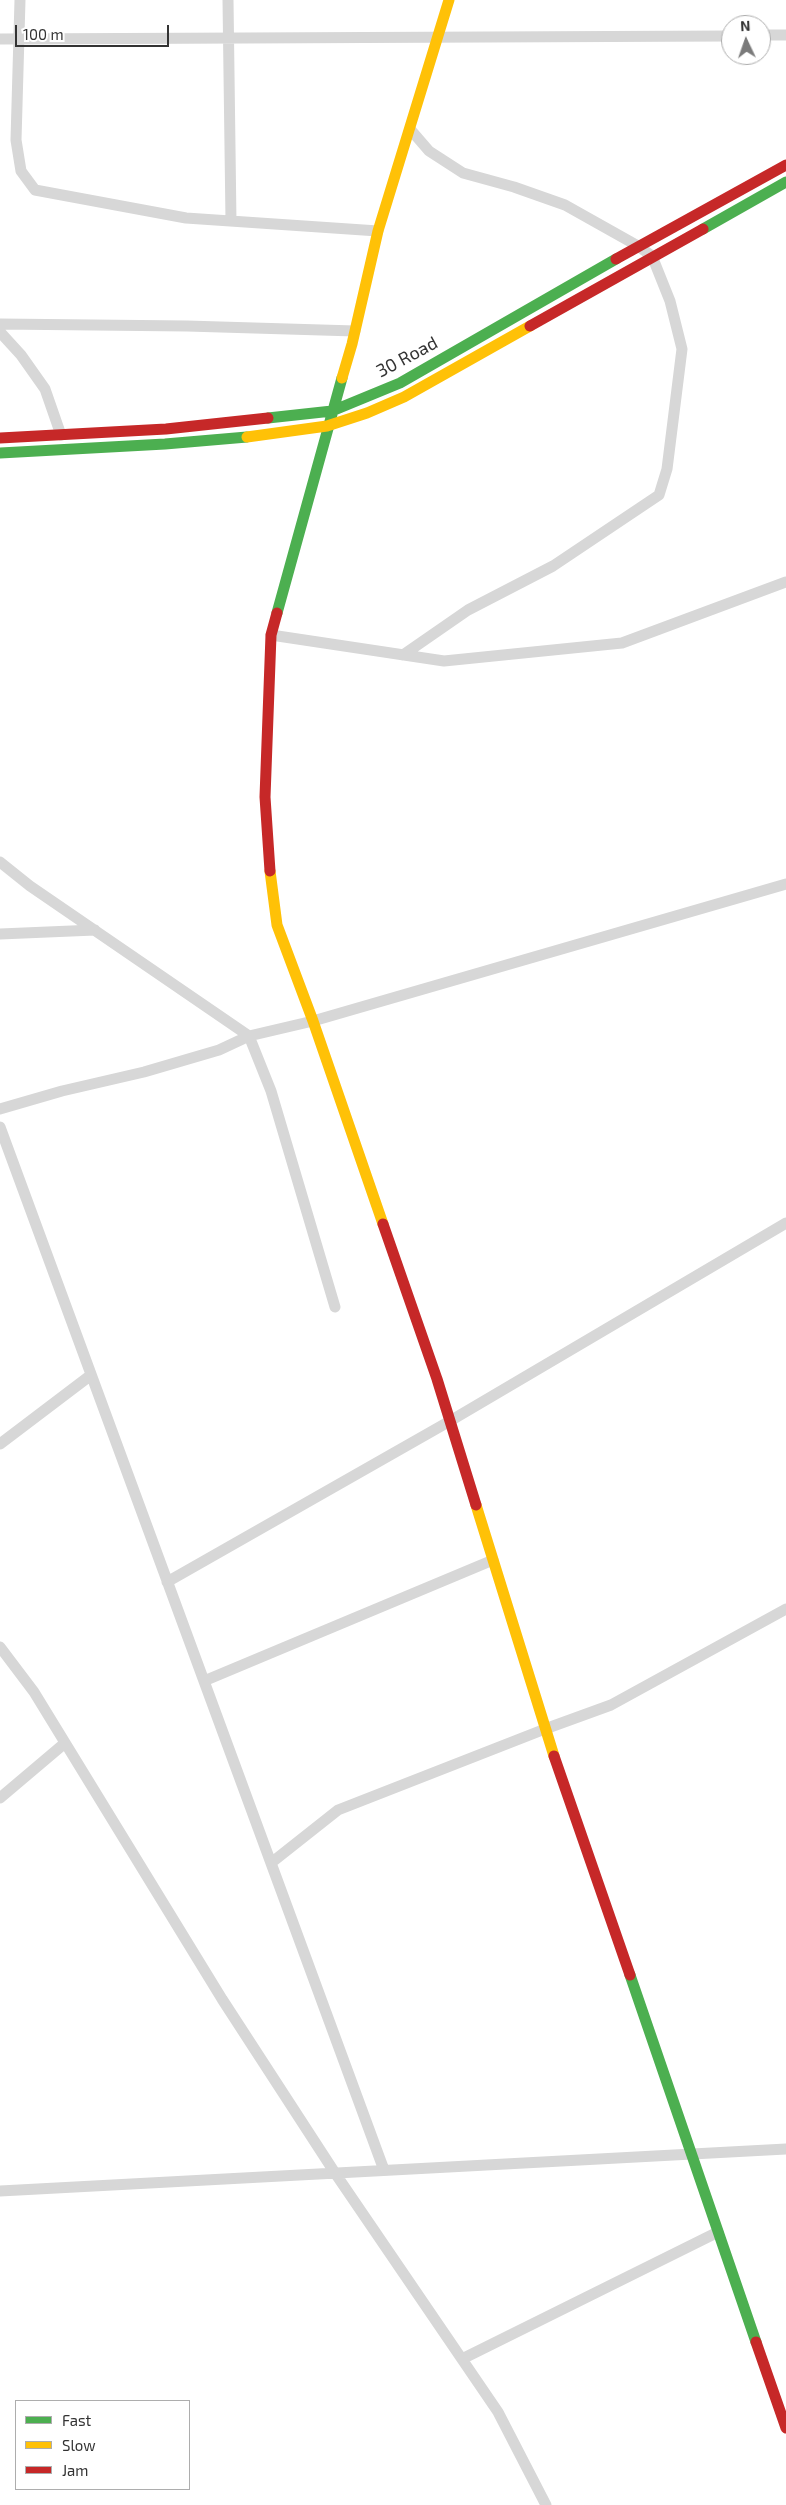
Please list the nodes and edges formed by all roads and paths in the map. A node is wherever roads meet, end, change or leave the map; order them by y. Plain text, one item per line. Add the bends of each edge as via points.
1 (20, 0) edge
2 (228, 0) edge
3 (449, 0) edge
4 (786, 35) edge
5 (440, 36) junction
6 (721, 36) edge
7 (771, 36) edge
8 (229, 38) junction
9 (0, 39) edge
10 (19, 40) junction
11 (410, 129) junction
12 (786, 165) edge
13 (786, 182) edge
14 (231, 221) junction
15 (378, 231) junction
16 (638, 246) junction
17 (652, 256) junction
18 (0, 324) edge
19 (355, 331) junction
20 (0, 332) edge
21 (332, 411) junction
22 (328, 426) junction
23 (61, 435) junction
24 (0, 438) edge
25 (0, 453) edge
26 (786, 582) edge
27 (271, 635) junction
28 (403, 655) junction
29 (0, 862) edge
30 (786, 884) edge
31 (95, 930) junction
32 (0, 934) edge
33 (313, 1021) junction
34 (249, 1036) junction
35 (0, 1109) edge
36 (0, 1127) edge
37 (786, 1223) edge
38 (334, 1307) dead end
39 (91, 1375) junction
40 (450, 1421) junction
41 (0, 1444) edge
42 (493, 1560) junction
43 (167, 1582) junction
44 (786, 1608) edge
45 (0, 1647) edge
46 (204, 1682) junction
47 (545, 1729) junction
48 (65, 1743) junction
49 (0, 1798) edge
50 (270, 1862) junction
51 (786, 2149) edge
52 (691, 2154) junction
53 (384, 2170) junction
54 (335, 2173) junction
55 (0, 2191) edge
56 (718, 2232) junction
57 (462, 2359) junction
58 (786, 2428) edge
59 (546, 2505) edge

1 - 10 street
2 - 8 street
3 - 5 street
4 - 7 street
5 - 6 street
5 - 8 street
5 - 11 street
8 - 10 street
8 - 14 street
9 - 10 street
10 - 14 street via 16,140 21,171 35,190 186,218
11 - 15 street
11 - 16 street via 429,151 463,173 564,205
12 - 16 street, 30 Road
13 - 17 street, 30 Road
14 - 15 street
15 - 19 street
16 - 17 street
16 - 21 street, 30 Road via 400,383
17 - 22 street, 30 Road via 404,397
17 - 28 street via 670,301 682,350 667,469 659,495 554,566 468,610
18 - 19 street
19 - 21 street
20 - 23 street via 45,389
21 - 22 street
21 - 23 street, 30 Road via 186,427
22 - 25 street, 30 Road via 165,444
22 - 27 street
23 - 24 street, 30 Road
26 - 28 street via 622,643 444,661
27 - 28 street
27 - 33 street via 266,797 269,866 277,924
29 - 31 street
30 - 33 street
31 - 32 street
31 - 34 street
33 - 34 street
33 - 40 street
34 - 35 street via 220,1050
34 - 38 street via 271,1091
36 - 39 street
37 - 40 street
39 - 41 street
39 - 43 street
40 - 42 street
40 - 43 street
42 - 46 street
42 - 47 street
43 - 46 street
44 - 47 street via 611,1705
45 - 48 street via 34,1692
46 - 50 street
47 - 50 street via 338,1810
47 - 52 street
48 - 49 street
48 - 54 street via 222,1999
50 - 53 street
51 - 52 street
52 - 53 street
52 - 56 street
53 - 54 street
54 - 55 street
54 - 57 street
56 - 57 street
56 - 58 street
57 - 59 street via 498,2412

